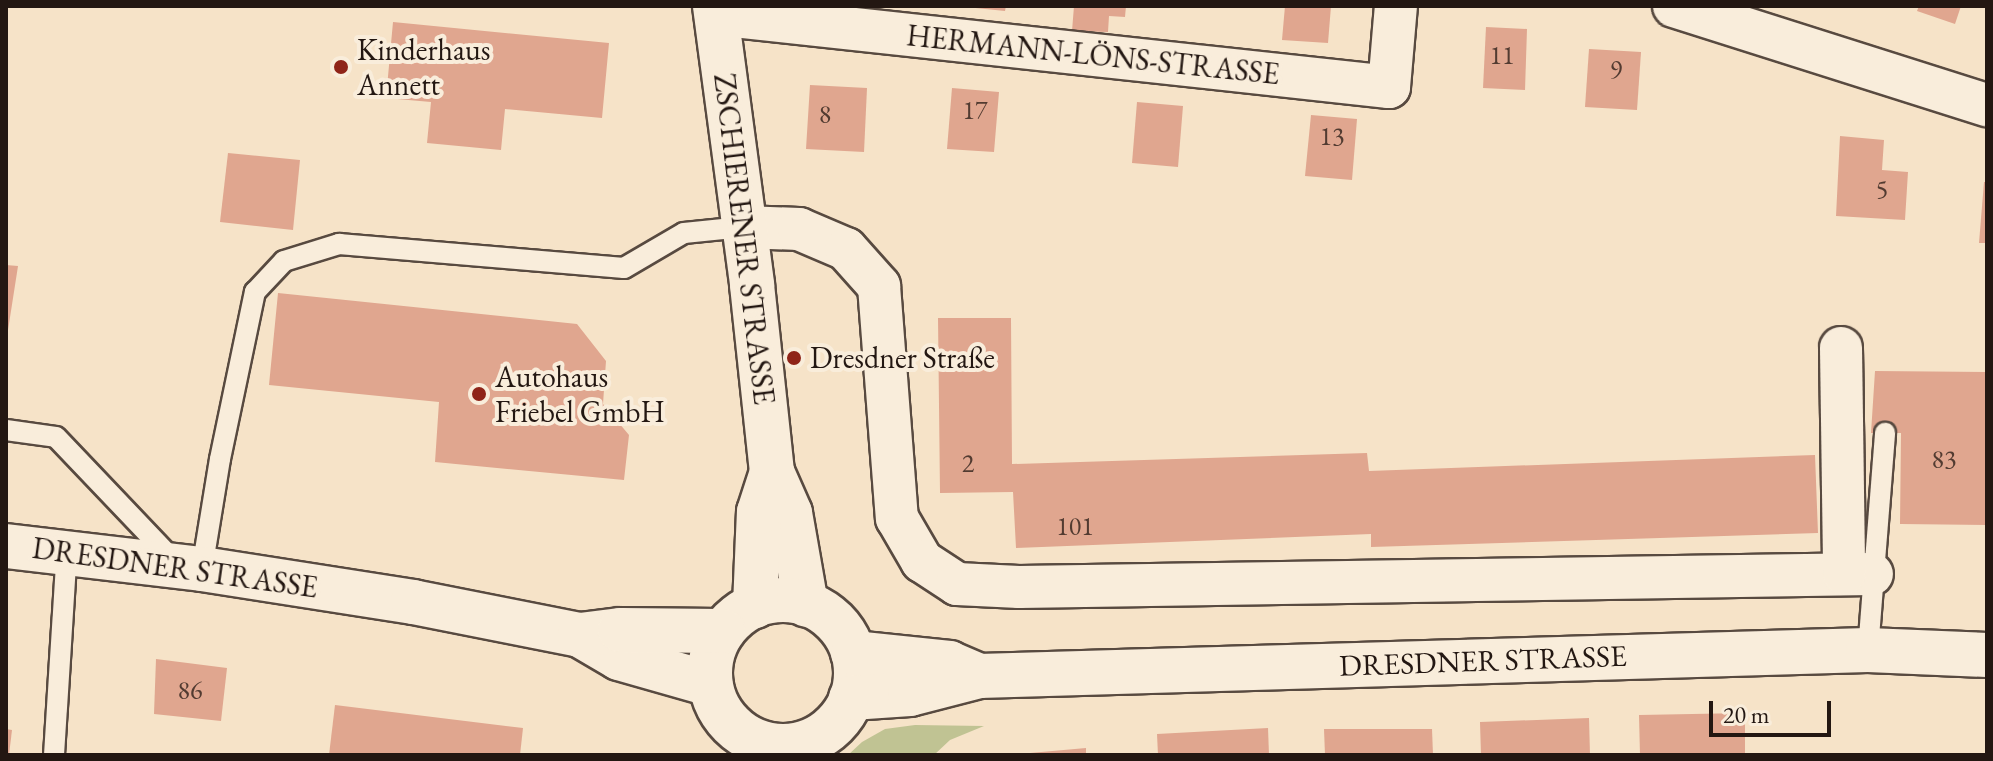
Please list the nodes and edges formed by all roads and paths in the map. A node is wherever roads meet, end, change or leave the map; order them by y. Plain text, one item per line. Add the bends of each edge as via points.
1 (1396, 6) edge
2 (1674, 6) edge
3 (715, 10) edge
4 (1987, 105) edge
5 (743, 227) junction
6 (1841, 348) dead end
7 (6, 430) edge
8 (1885, 433) dead end
9 (772, 472) junction
10 (6, 546) edge
11 (67, 551) junction
12 (190, 567) junction
13 (1858, 574) junction
14 (806, 605) junction
15 (739, 619) junction
16 (580, 635) junction
17 (1868, 650) junction
18 (853, 653) junction
19 (1987, 655) edge
20 (979, 676) junction
21 (710, 684) junction
22 (851, 698) junction
23 (752, 747) edge
24 (807, 748) edge
25 (54, 755) edge

1 - 3 street, HERMANN-LÖNS-STRASSE via 1389,87
2 - 4 street
3 - 5 street, ZSCHIERENER STRASSE
5 - 9 street, ZSCHIERENER STRASSE
5 - 12 lane via 684,233 624,268 339,244 284,261 255,292 220,459
5 - 13 street via 799,229 846,249 879,286 897,518 922,561 957,584
6 - 13 street
7 - 12 lane via 56,437
8 - 13 lane
9 - 14 street, ZSCHIERENER STRASSE via 790,513
9 - 15 street, ZSCHIERENER STRASSE
10 - 11 street, DRESDNER STRASSE
11 - 12 street, DRESDNER STRASSE
11 - 25 lane
12 - 16 street, DRESDNER STRASSE
13 - 17 lane
14 - 15 street via 774,600
14 - 18 street via 837,625
15 - 16 street, DRESDNER STRASSE
15 - 21 street via 714,647
16 - 21 street, DRESDNER STRASSE via 634,663
17 - 19 street, DRESDNER STRASSE
17 - 20 street, DRESDNER STRASSE
18 - 20 street, DRESDNER STRASSE via 949,663
18 - 22 street
20 - 22 street, DRESDNER STRASSE via 910,694
21 - 23 street via 716,704
22 - 24 street
23 - 24 street

